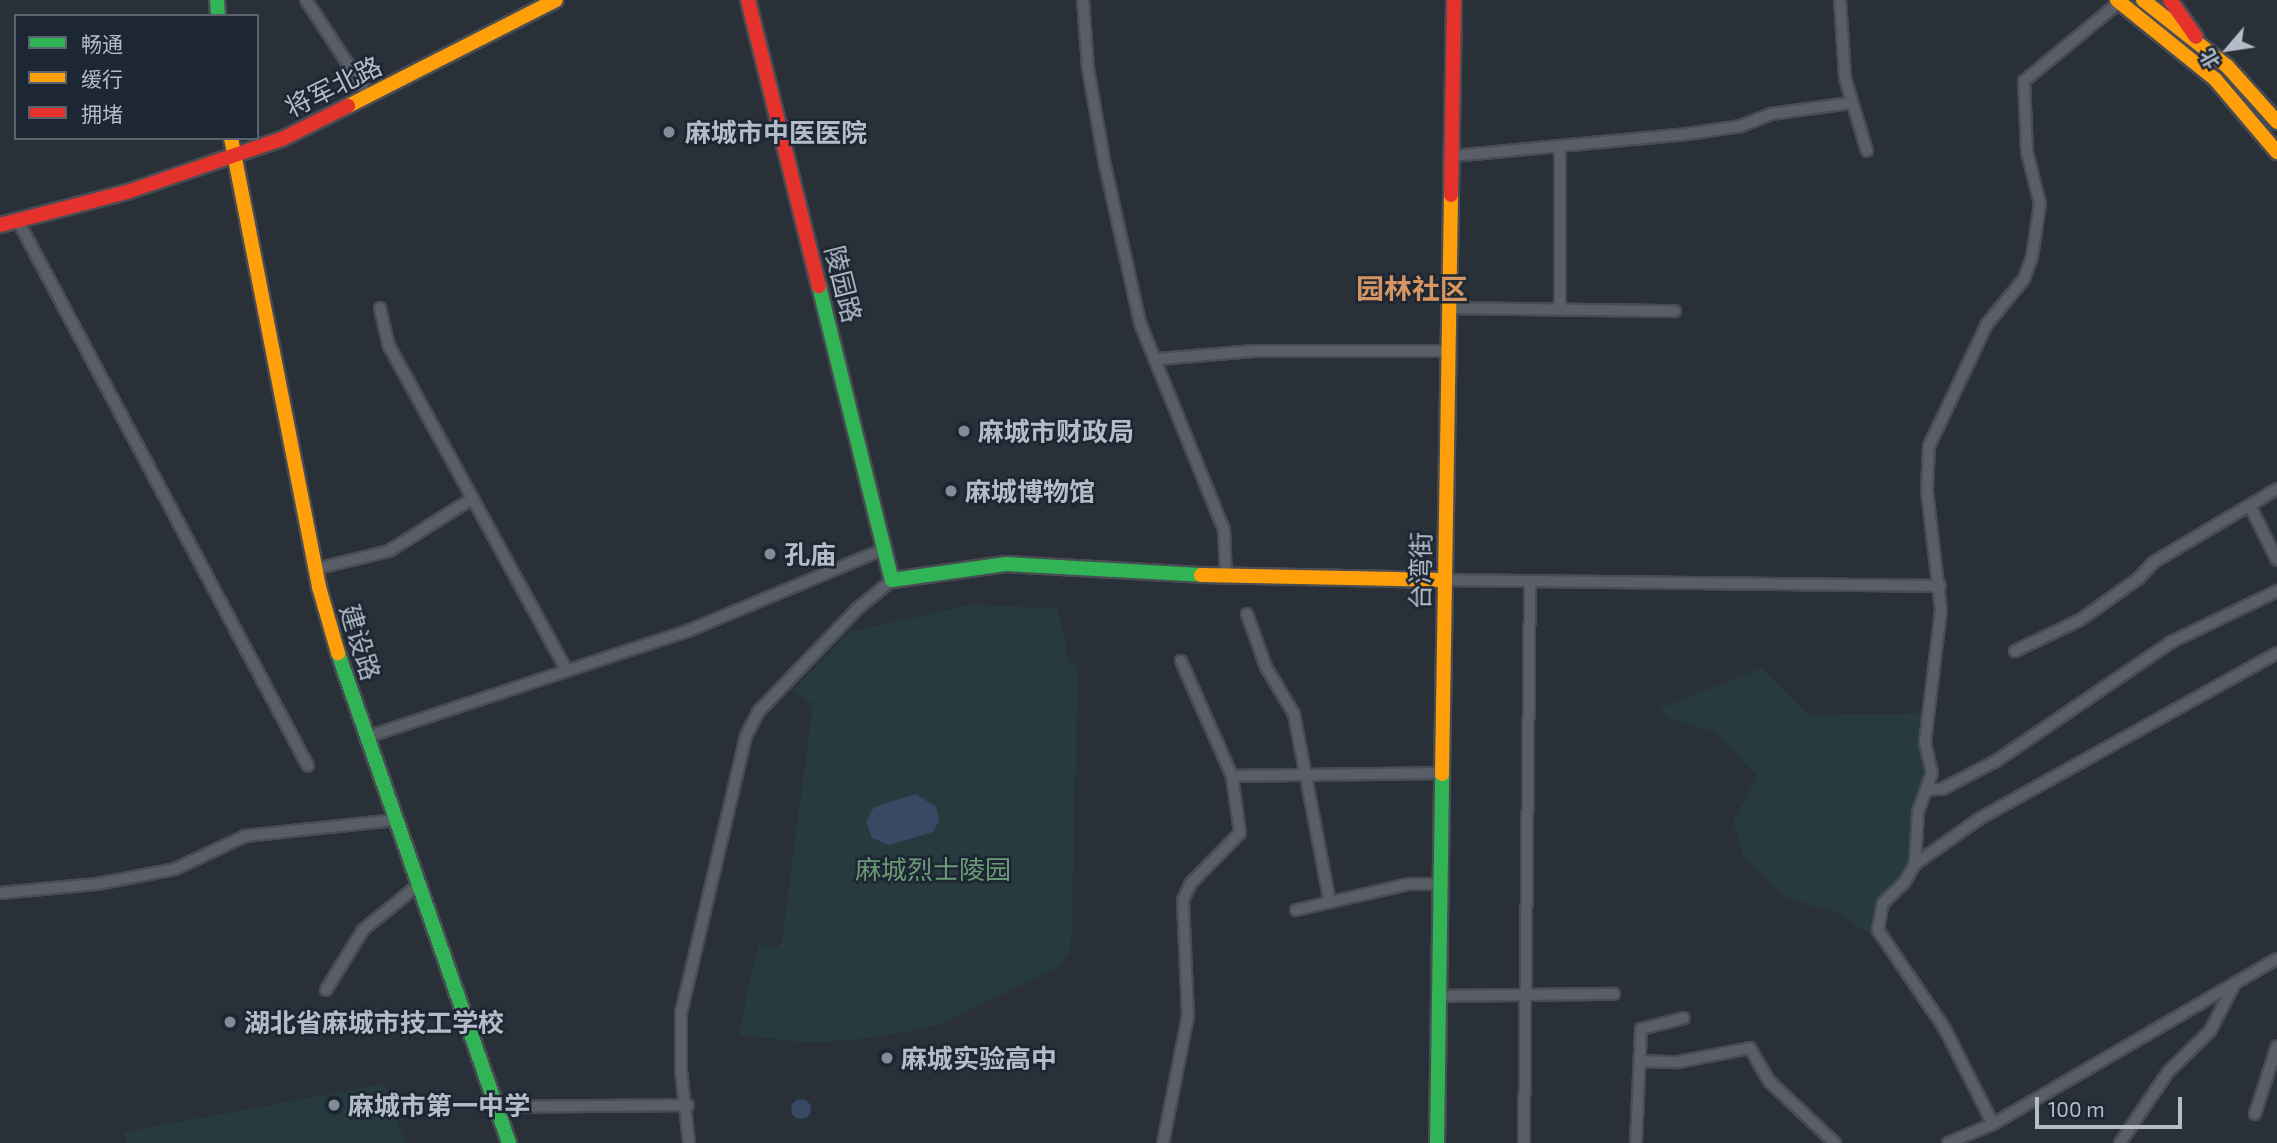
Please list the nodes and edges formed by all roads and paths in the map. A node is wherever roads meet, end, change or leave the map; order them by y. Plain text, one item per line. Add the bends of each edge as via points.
1 (306, 0) edge
2 (532, 0) edge
3 (556, 0) edge
4 (748, 0) edge
5 (1083, 0) edge
6 (1454, 0) edge
7 (1840, 0) edge
8 (2143, 0) edge
9 (2170, 0) edge
10 (2119, 1) edge
11 (2201, 44) junction
12 (363, 87) junction
13 (1850, 103) junction
14 (2277, 122) edge
15 (259, 135) edge
16 (233, 146) edge
17 (1560, 148) junction
18 (1867, 151) dead end
19 (2277, 152) edge
20 (1452, 156) junction
21 (0, 214) edge
22 (18, 221) junction
23 (0, 225) edge
24 (380, 308) dead end
25 (1449, 308) junction
26 (1560, 310) junction
27 (1675, 311) dead end
28 (1448, 351) junction
29 (1158, 359) junction
30 (2277, 489) edge
31 (473, 498) junction
32 (2251, 508) junction
33 (884, 549) junction
34 (2277, 560) edge
35 (315, 569) junction
36 (1226, 576) junction
37 (892, 580) junction
38 (1444, 580) junction
39 (1530, 581) junction
40 (1940, 586) junction
41 (2277, 591) edge
42 (1248, 614) dead end
43 (2015, 651) dead end
44 (2277, 653) edge
45 (1181, 661) dead end
46 (566, 669) junction
47 (366, 737) junction
48 (308, 766) dead end
49 (1441, 773) junction
50 (1232, 776) junction
51 (1307, 778) junction
52 (1926, 790) junction
53 (395, 820) junction
54 (1915, 864) junction
55 (1440, 884) junction
56 (418, 885) junction
57 (0, 893) edge
58 (1330, 902) junction
59 (1296, 910) dead end
60 (2277, 959) edge
61 (2236, 982) junction
62 (326, 990) dead end
63 (1614, 993) dead end
64 (1526, 995) junction
65 (1439, 996) junction
66 (1684, 1018) dead end
67 (2277, 1046) edge
68 (1640, 1061) junction
69 (688, 1105) junction
70 (496, 1107) junction
71 (2255, 1114) dead end
72 (1993, 1124) junction
73 (509, 1143) edge
74 (689, 1143) edge
75 (1163, 1143) edge
76 (1437, 1143) edge
77 (1524, 1143) edge
78 (1636, 1143) edge
79 (1835, 1143) edge
80 (1948, 1143) edge
81 (2120, 1143) edge

1 - 12 street
2 - 12 main road, 将军北路
3 - 16 main road, 将军北路 via 282,139
4 - 33 main road, 陵园路
5 - 29 street via 1086,58 1105,165 1140,323
6 - 20 main road, 台湾街
7 - 13 street
8 - 11 main road
9 - 11 main road
10 - 19 main road via 2215,79
10 - 40 street via 2024,81 2025,139 2040,223 2028,271 1987,324 1929,446 1927,490
11 - 14 main road via 2243,82
12 - 15 main road, 将军北路
13 - 17 street via 1771,114 1741,126
13 - 18 street
16 - 21 main road, 将军北路
16 - 22 main road, 将军北路
16 - 35 main road, 建设路
17 - 20 street
17 - 26 street
20 - 25 main road, 台湾街
22 - 23 main road, 将军北路
22 - 48 street
24 - 31 street via 388,344
25 - 26 street
25 - 28 main road, 台湾街
26 - 27 street
28 - 29 street via 1254,351
28 - 38 main road, 台湾街
29 - 36 street via 1224,530
30 - 32 street
31 - 35 street via 389,551
31 - 46 street
32 - 34 street
32 - 43 street via 2154,562 2080,620
33 - 37 main road, 陵园路
33 - 46 street via 688,631
35 - 47 main road, 建设路
36 - 37 main road via 1006,564
36 - 38 main road
37 - 69 street via 857,609 758,712 749,729 681,1013 681,1070
38 - 39 street
38 - 49 main road, 台湾街
39 - 40 street
39 - 64 street
40 - 52 street via 1933,696 1925,742 1932,773
41 - 52 street via 2171,642 1996,761 1942,789
42 - 51 street via 1266,667 1290,700
44 - 54 street via 1979,819
45 - 50 street
46 - 47 street
47 - 53 main road, 建设路
49 - 51 street
49 - 55 main road, 台湾街
50 - 51 street
50 - 75 street via 1240,833 1191,883 1183,900 1188,1016
51 - 58 street
52 - 54 street via 1918,813
53 - 56 main road, 建设路
53 - 57 street via 236,837 175,869 97,884
54 - 72 street via 1883,904 1878,930 1945,1029
55 - 58 street via 1409,884
55 - 65 main road, 台湾街
56 - 62 street via 363,930
56 - 70 main road, 建设路
58 - 59 street
60 - 61 street
61 - 72 street
61 - 81 street via 2210,1031 2168,1072
63 - 64 street
64 - 65 street
64 - 77 street
65 - 76 main road, 台湾街
66 - 68 street via 1641,1029
67 - 71 street
68 - 78 street
68 - 79 street via 1678,1062 1750,1048 1770,1082
69 - 70 street
69 - 74 street
70 - 73 main road, 建设路
72 - 80 street

